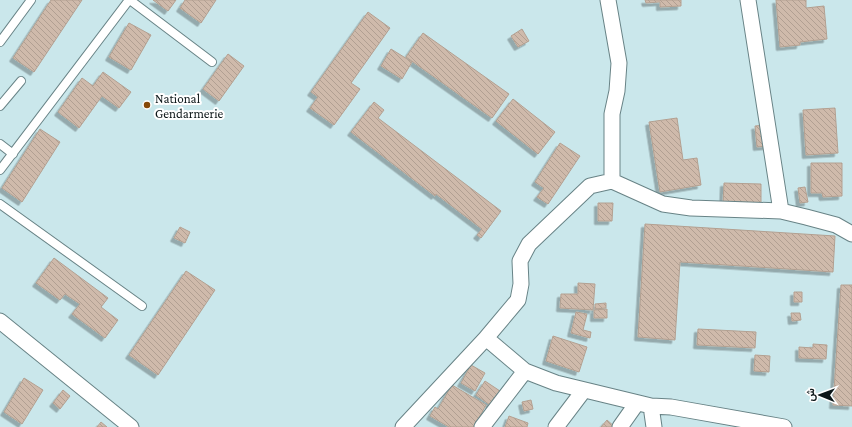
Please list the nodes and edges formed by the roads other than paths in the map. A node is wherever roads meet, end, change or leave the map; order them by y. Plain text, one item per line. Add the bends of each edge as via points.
1 (31, 0) edge
2 (129, 0) edge
3 (608, 0) edge
4 (748, 0) edge
5 (0, 42) edge
6 (212, 62) dead end
7 (21, 81) dead end
8 (0, 106) edge
9 (0, 144) edge
10 (13, 154) junction
11 (0, 170) edge
12 (612, 181) junction
13 (0, 204) edge
14 (781, 211) junction
15 (852, 234) edge
16 (142, 306) dead end
17 (0, 321) edge
18 (486, 338) junction
19 (525, 371) junction
20 (584, 390) junction
21 (644, 404) junction
22 (131, 427) edge
23 (402, 427) edge
24 (482, 427) edge
25 (556, 427) edge
26 (620, 427) edge
27 (654, 427) edge
28 (784, 427) edge

1 - 5 lane
2 - 6 lane
2 - 10 lane
3 - 12 street via 619,63 612,114
4 - 14 street
7 - 8 lane
9 - 10 lane
10 - 11 lane
12 - 14 street via 663,204 690,208
12 - 18 street via 590,186 529,244 520,261 521,284 518,300
13 - 16 lane
14 - 15 street via 836,225
17 - 22 street
18 - 19 street
18 - 23 street
19 - 20 street
19 - 24 street
20 - 21 street
20 - 25 street
21 - 26 street
21 - 27 street
21 - 28 street

